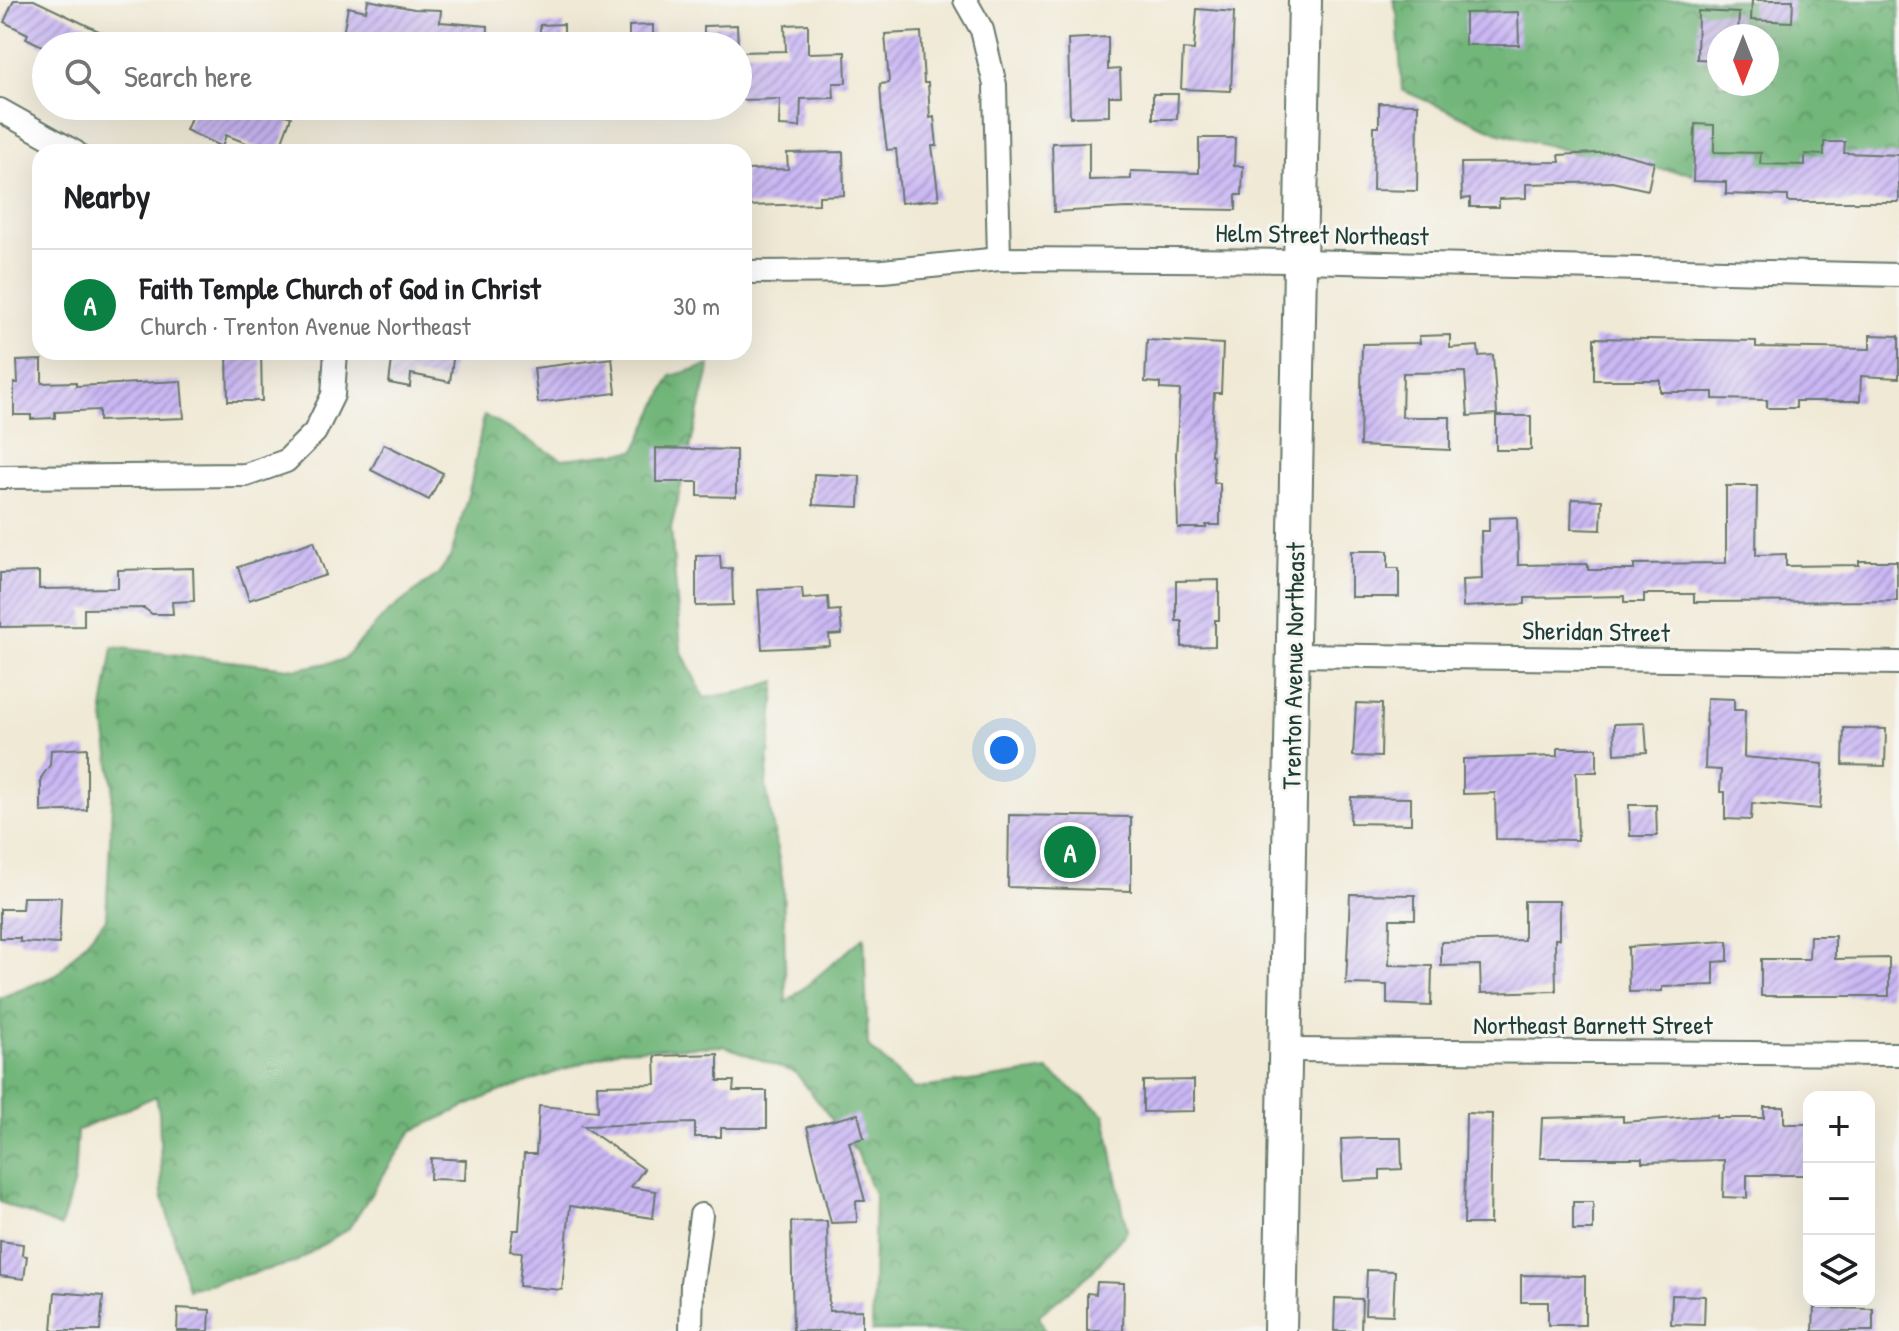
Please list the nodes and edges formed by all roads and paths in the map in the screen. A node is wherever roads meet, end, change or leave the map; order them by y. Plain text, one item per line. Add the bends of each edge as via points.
1 (965, 0) edge
2 (1305, 0) edge
3 (0, 110) edge
4 (61, 144) edge
5 (999, 259) junction
6 (1300, 261) junction
7 (752, 272) edge
8 (1899, 275) edge
9 (335, 360) edge
10 (0, 477) edge
11 (1293, 655) junction
12 (1899, 663) edge
13 (1286, 1050) junction
14 (1899, 1054) edge
15 (701, 1215) dead end
16 (691, 1331) edge
17 (1280, 1331) edge

1 - 5 street via 982,30 995,85
2 - 6 main road, Trenton Avenue Northeast
3 - 4 street
5 - 6 street, Helm Street Northeast
5 - 7 street, Helm Street Northeast via 883,271
6 - 8 street, Helm Street Northeast
6 - 11 main road, Trenton Avenue Northeast
9 - 10 street via 333,395 315,432 286,461 246,475
11 - 12 street, Sheridan Street
11 - 13 main road, Trenton Avenue Northeast
13 - 14 street, Northeast Barnett Street
13 - 17 main road, Trenton Avenue Northeast
15 - 16 street

